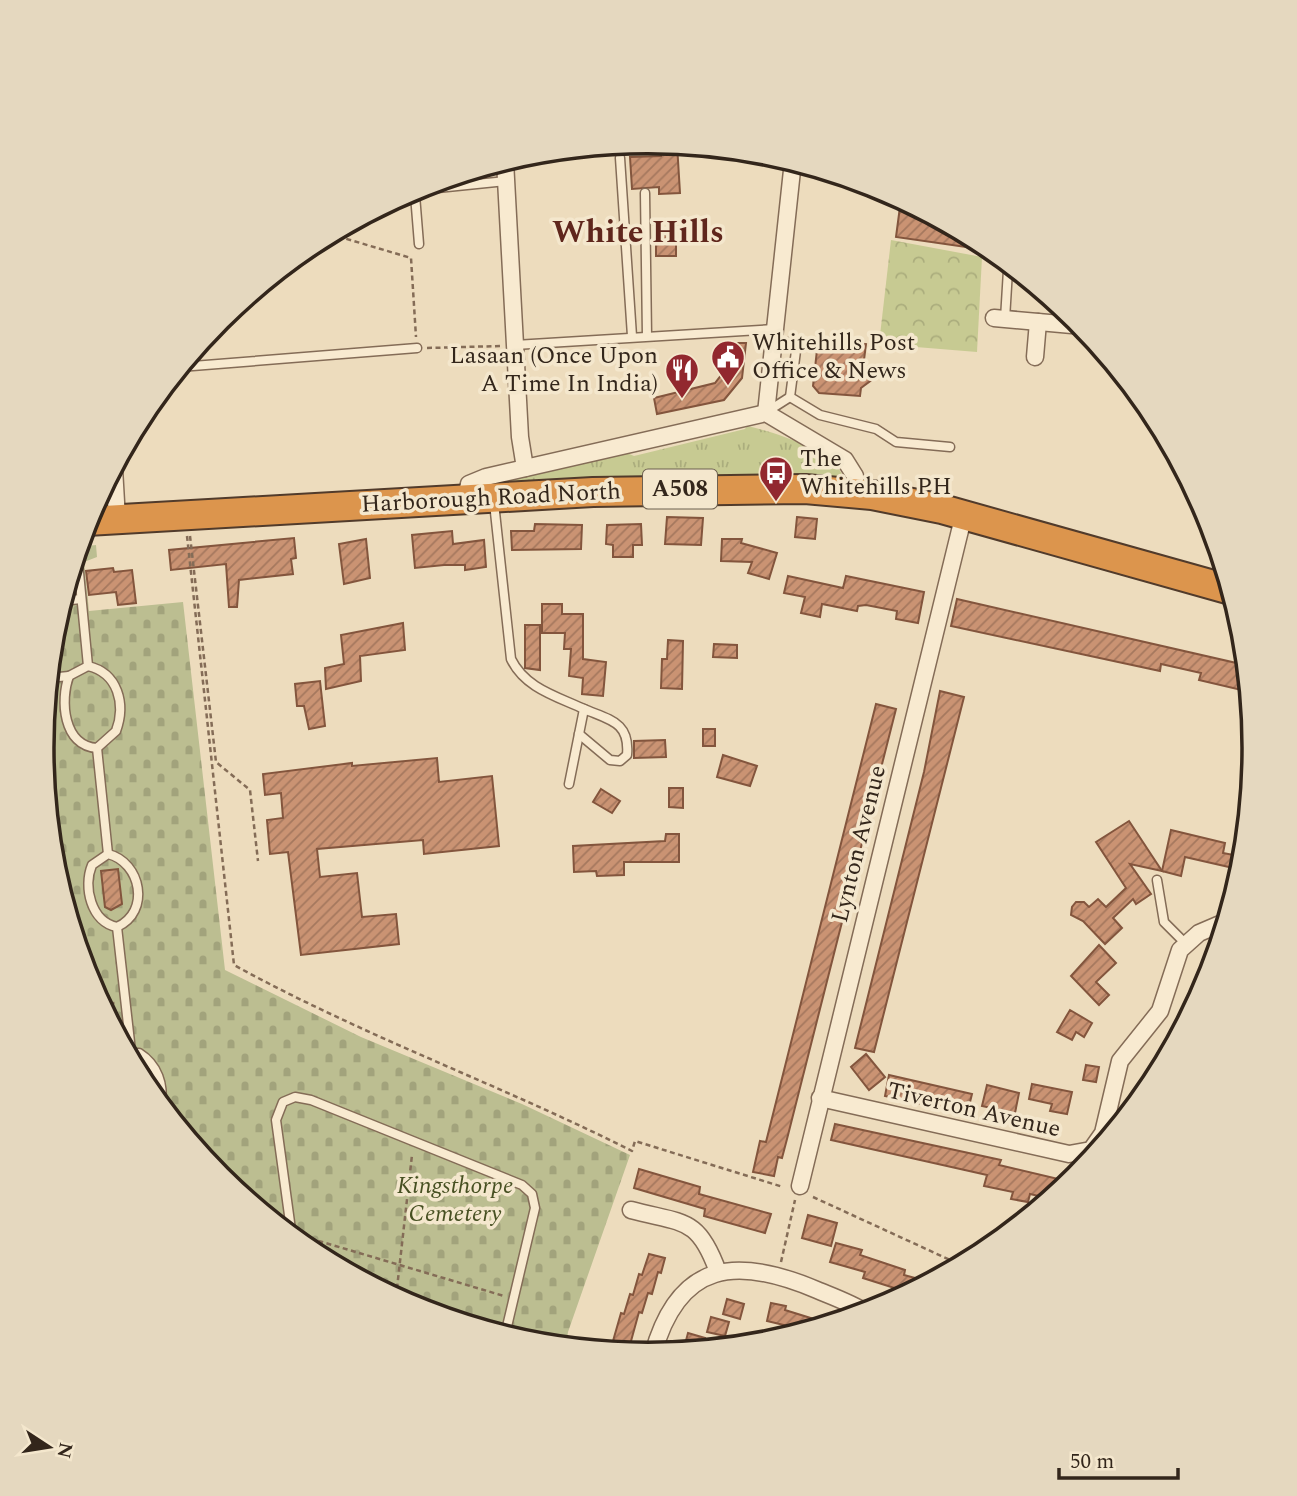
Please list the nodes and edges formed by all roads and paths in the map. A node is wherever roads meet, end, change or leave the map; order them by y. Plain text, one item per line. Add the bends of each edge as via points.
1 (620, 158) dead end
2 (506, 171) edge
3 (792, 172) edge
4 (506, 181) junction
5 (453, 186) edge
6 (645, 193) dead end
7 (415, 202) edge
8 (343, 238) edge
9 (418, 244) dead end
10 (1007, 275) edge
11 (999, 319) joint
12 (1038, 322) junction
13 (1065, 324) edge
14 (774, 335) junction
15 (632, 336) junction
16 (647, 336) junction
17 (515, 345) junction
18 (417, 348) junction
19 (1035, 357) dead end
20 (193, 367) edge
21 (790, 397) junction
22 (766, 413) junction
23 (950, 447) dead end
24 (525, 468) junction
25 (115, 487) edge
26 (855, 493) junction
27 (494, 496) junction
28 (466, 498) junction
29 (964, 514) junction
30 (186, 515) junction
31 (117, 519) junction
32 (99, 520) edge
33 (79, 578) edge
34 (1221, 587) edge
35 (81, 598) junction
36 (73, 599) edge
37 (88, 666) junction
38 (69, 676) junction
39 (58, 677) edge
40 (584, 709) junction
41 (579, 734) junction
42 (97, 748) junction
43 (569, 784) dead end
44 (108, 854) junction
45 (258, 861) dead end
46 (1157, 880) dead end
47 (1215, 925) edge
48 (117, 926) junction
49 (1186, 944) junction
50 (127, 1032) edge
51 (140, 1055) edge
52 (162, 1089) edge
53 (820, 1098) junction
54 (1104, 1129) edge
55 (414, 1141) junction
56 (1085, 1151) edge
57 (799, 1188) junction
58 (631, 1210) dead end
59 (290, 1221) edge
60 (319, 1242) edge
61 (951, 1260) edge
62 (400, 1265) junction
63 (718, 1272) junction
64 (778, 1275) junction
65 (397, 1286) edge
66 (513, 1299) junction
67 (853, 1306) edge
68 (508, 1325) edge
69 (656, 1342) edge

1 - 15 lane
2 - 4 street
3 - 14 street
4 - 5 lane
4 - 17 street
6 - 16 lane
7 - 9 lane
8 - 18 path via 411,258
10 - 11 lane
11 - 12 street
12 - 13 street
12 - 19 street
14 - 16 lane
14 - 21 lane via 797,343
14 - 22 street
15 - 16 lane
15 - 17 lane
17 - 18 path
17 - 24 street
18 - 20 lane
21 - 22 lane
21 - 23 lane via 821,415 876,429 896,442
22 - 24 street
22 - 26 street via 845,460 855,475
24 - 28 street via 472,482
25 - 31 street
26 - 27 highway, Harborough Road North / A508 via 713,489
26 - 29 highway, Harborough Road North / A508
27 - 28 highway, Harborough Road North / A508
27 - 40 lane via 511,659 519,675
28 - 30 highway, Harborough Road North / A508
29 - 34 highway, Harborough Road North / A508
29 - 53 street, Lynton Avenue
30 - 31 highway, Harborough Road North / A508
30 - 45 path via 216,762 250,790
30 - 57 path via 234,965 381,1040 549,1109 632,1151 635,1141 749,1179
31 - 32 highway, A508
33 - 35 lane
35 - 36 lane
35 - 37 lane
37 - 38 lane
37 - 42 lane via 112,680 120,701 116,732
38 - 39 lane
38 - 42 lane via 66,719 80,742
40 - 41 lane
40 - 41 lane via 621,727 628,739 627,755 620,761 610,760
41 - 43 lane
42 - 44 lane
44 - 48 lane via 92,866 89,891 100,918
44 - 48 lane via 128,864 137,888 135,910
46 - 49 lane via 1164,922
47 - 49 street
48 - 50 lane
49 - 54 street, Tiverton Avenue via 1160,1011 1120,1061
51 - 52 lane via 155,1069
53 - 56 street, Tiverton Avenue via 1069,1154
53 - 57 street, Lynton Avenue
55 - 59 lane via 312,1100 295,1097 284,1102 276,1120
55 - 62 path
55 - 66 lane via 522,1185 533,1194 535,1208
57 - 61 path
57 - 64 path
58 - 63 street via 694,1228 708,1246
60 - 62 path
62 - 65 path
62 - 66 path
63 - 64 street via 749,1270
63 - 69 street via 696,1283 675,1304
64 - 67 street
66 - 68 lane

